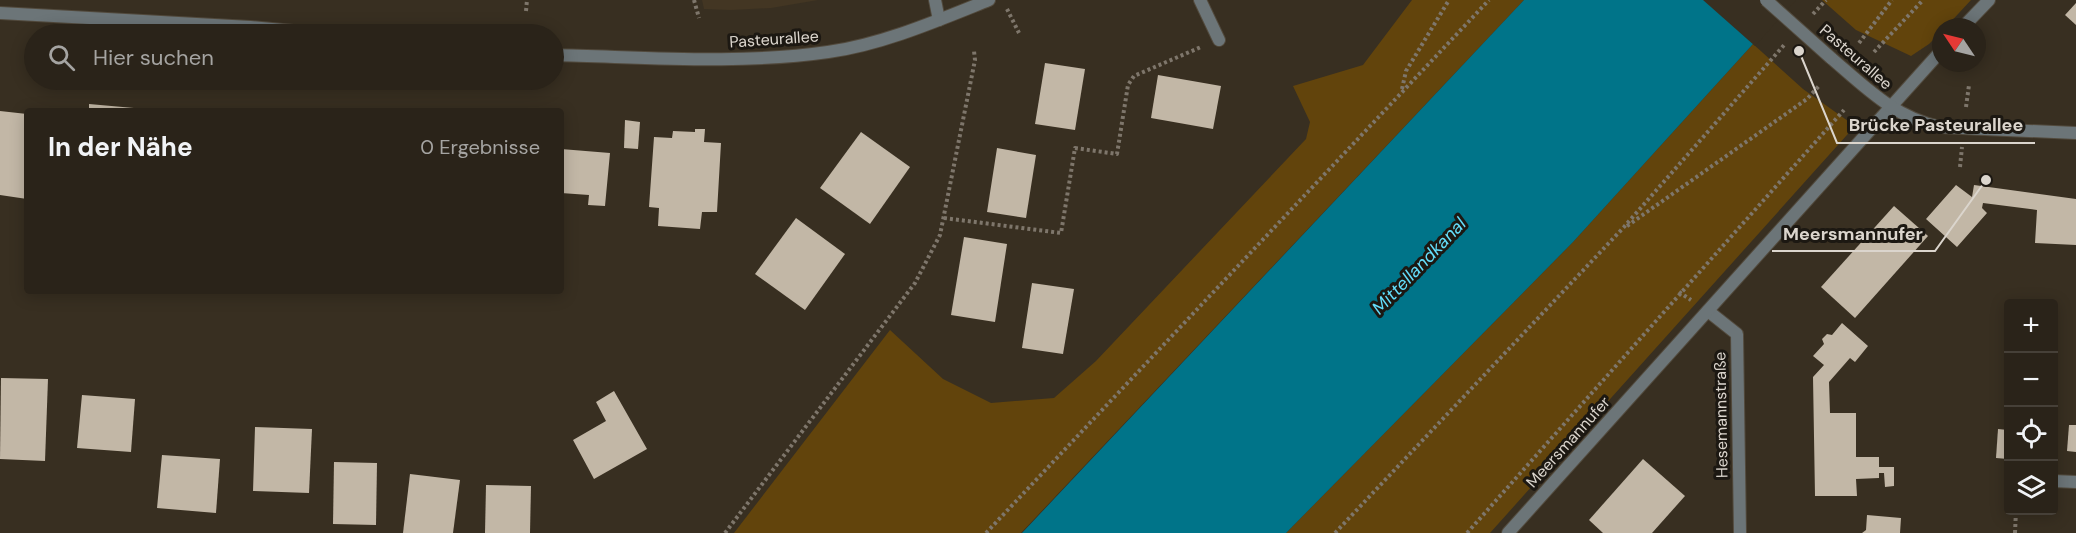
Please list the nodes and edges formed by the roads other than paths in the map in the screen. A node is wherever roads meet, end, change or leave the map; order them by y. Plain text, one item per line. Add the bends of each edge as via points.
1 (935, 0) edge
2 (989, 0) edge
3 (1200, 0) edge
4 (1766, 0) edge
5 (1989, 0) edge
6 (0, 13) edge
7 (1972, 18) edge
8 (939, 20) junction
9 (196, 24) edge
10 (1219, 40) road end
11 (564, 55) edge
12 (1932, 61) edge
13 (1889, 107) junction
14 (2076, 133) edge
15 (1708, 311) junction
16 (2058, 481) edge
17 (2076, 482) edge
18 (1508, 533) edge
19 (1740, 533) edge

1 - 8 street
2 - 8 street, Pasteurallee
3 - 10 street
4 - 13 street, Pasteurallee, bridge
5 - 7 street
6 - 9 street
8 - 11 street, Pasteurallee via 830,52 771,58
12 - 13 street, Meersmannufer
13 - 14 street, Pasteurallee via 1920,123 1940,127
13 - 15 street, Meersmannufer
15 - 18 street, Meersmannufer
15 - 19 street, Hesemannstraße via 1737,334
16 - 17 street

